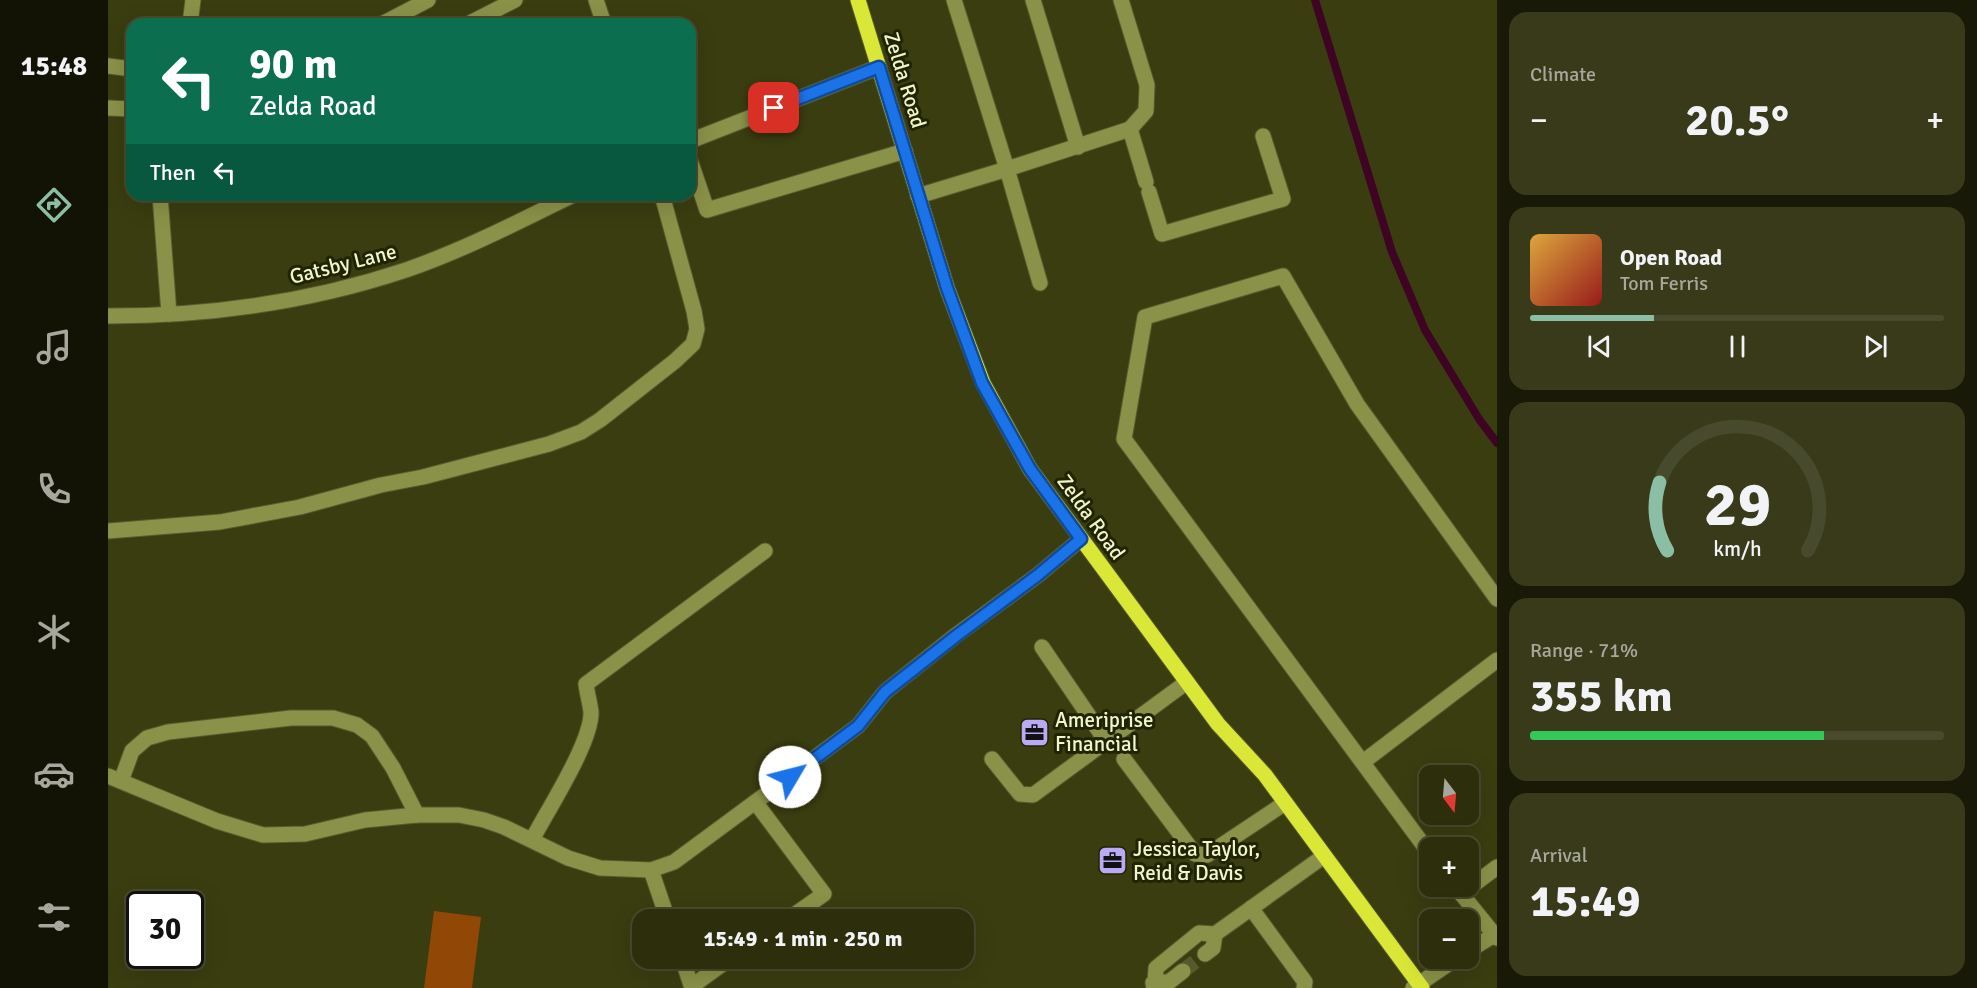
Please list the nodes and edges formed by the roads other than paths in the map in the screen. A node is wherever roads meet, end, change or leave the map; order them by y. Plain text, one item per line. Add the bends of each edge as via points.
1 (193, 0) edge
2 (428, 0) edge
3 (515, 0) edge
4 (596, 0) edge
5 (858, 0) edge
6 (954, 0) edge
7 (1033, 0) edge
8 (1121, 0) edge
9 (191, 18) edge
10 (394, 18) edge
11 (480, 18) edge
12 (602, 18) edge
13 (108, 66) edge
14 (879, 67) junction
15 (126, 68) edge
16 (108, 108) edge
17 (126, 109) edge
18 (1130, 129) junction
19 (1263, 136) dead end
20 (696, 139) edge
21 (1078, 147) junction
22 (905, 151) junction
23 (1007, 169) junction
24 (696, 178) edge
25 (918, 196) junction
26 (160, 201) edge
27 (561, 201) edge
28 (664, 201) edge
29 (1040, 283) dead end
30 (169, 314) junction
31 (108, 316) edge
32 (108, 531) edge
33 (1081, 539) junction
34 (765, 551) dead end
35 (1497, 599) edge
36 (1041, 647) dead end
37 (1497, 660) edge
38 (1187, 682) junction
39 (1106, 741) junction
40 (992, 759) dead end
41 (1124, 759) dead end
42 (1363, 762) junction
43 (114, 778) edge
44 (756, 803) junction
45 (1285, 803) junction
46 (417, 814) junction
47 (1419, 839) edge
48 (532, 840) junction
49 (1324, 856) junction
50 (1497, 867) edge
51 (651, 870) junction
52 (1479, 878) edge
53 (1464, 897) edge
54 (1251, 908) junction
55 (664, 909) edge
56 (803, 909) edge
57 (1215, 934) junction
58 (1496, 936) edge
59 (1479, 945) edge
60 (1206, 954) tunnel mouth
61 (686, 969) edge
62 (716, 969) edge
63 (1442, 969) edge
64 (1183, 971) tunnel mouth
65 (1155, 985) edge
66 (692, 987) edge
67 (1418, 987) edge
68 (1304, 988) edge

1 - 9 street
2 - 10 street
3 - 11 street
4 - 12 street
5 - 14 main road, Zelda Road
6 - 23 street
7 - 21 street
8 - 18 street via 1147,85 1146,111
13 - 15 street
14 - 20 street
14 - 22 main road, Zelda Road
16 - 17 street
18 - 19 street via 1162,234 1283,199
18 - 21 street
21 - 23 street
22 - 24 street via 707,210
22 - 25 main road, Zelda Road
23 - 25 street
23 - 29 street
25 - 33 main road, Zelda Road via 982,383 1030,469
26 - 30 street
27 - 30 street, Gatsby Lane via 474,243 405,270 339,289 242,309
28 - 32 street via 694,311 697,329 693,344 580,432 469,466 300,507 220,522
30 - 31 street, Gatsby Lane
33 - 38 main road, Zelda Road
33 - 44 street via 885,692 858,726
34 - 48 street via 586,684 591,713 588,730
35 - 42 street via 1357,404 1283,276 1145,317 1124,439
36 - 39 street
37 - 42 street
38 - 39 street
38 - 45 main road, Zelda Road
39 - 40 street via 1033,795 1020,794
41 - 45 street via 1195,854 1207,855
42 - 47 street
43 - 46 street via 217,821 263,835 305,834 365,820
43 - 46 street via 132,751 147,738 168,732 291,718 333,718 357,725 372,736
44 - 51 street via 674,862
44 - 56 street via 824,894
45 - 49 main road, Zelda Road
46 - 48 street via 484,820
48 - 51 street via 600,868
49 - 54 street
49 - 67 main road, Zelda Road
50 - 52 street
51 - 55 street
53 - 58 street
54 - 57 street
54 - 68 street via 1305,982
57 - 60 street via 1213,948
57 - 65 street via 1200,933 1155,968
58 - 59 street
61 - 66 street
62 - 66 street
63 - 67 street
64 - 65 street via 1169,982

